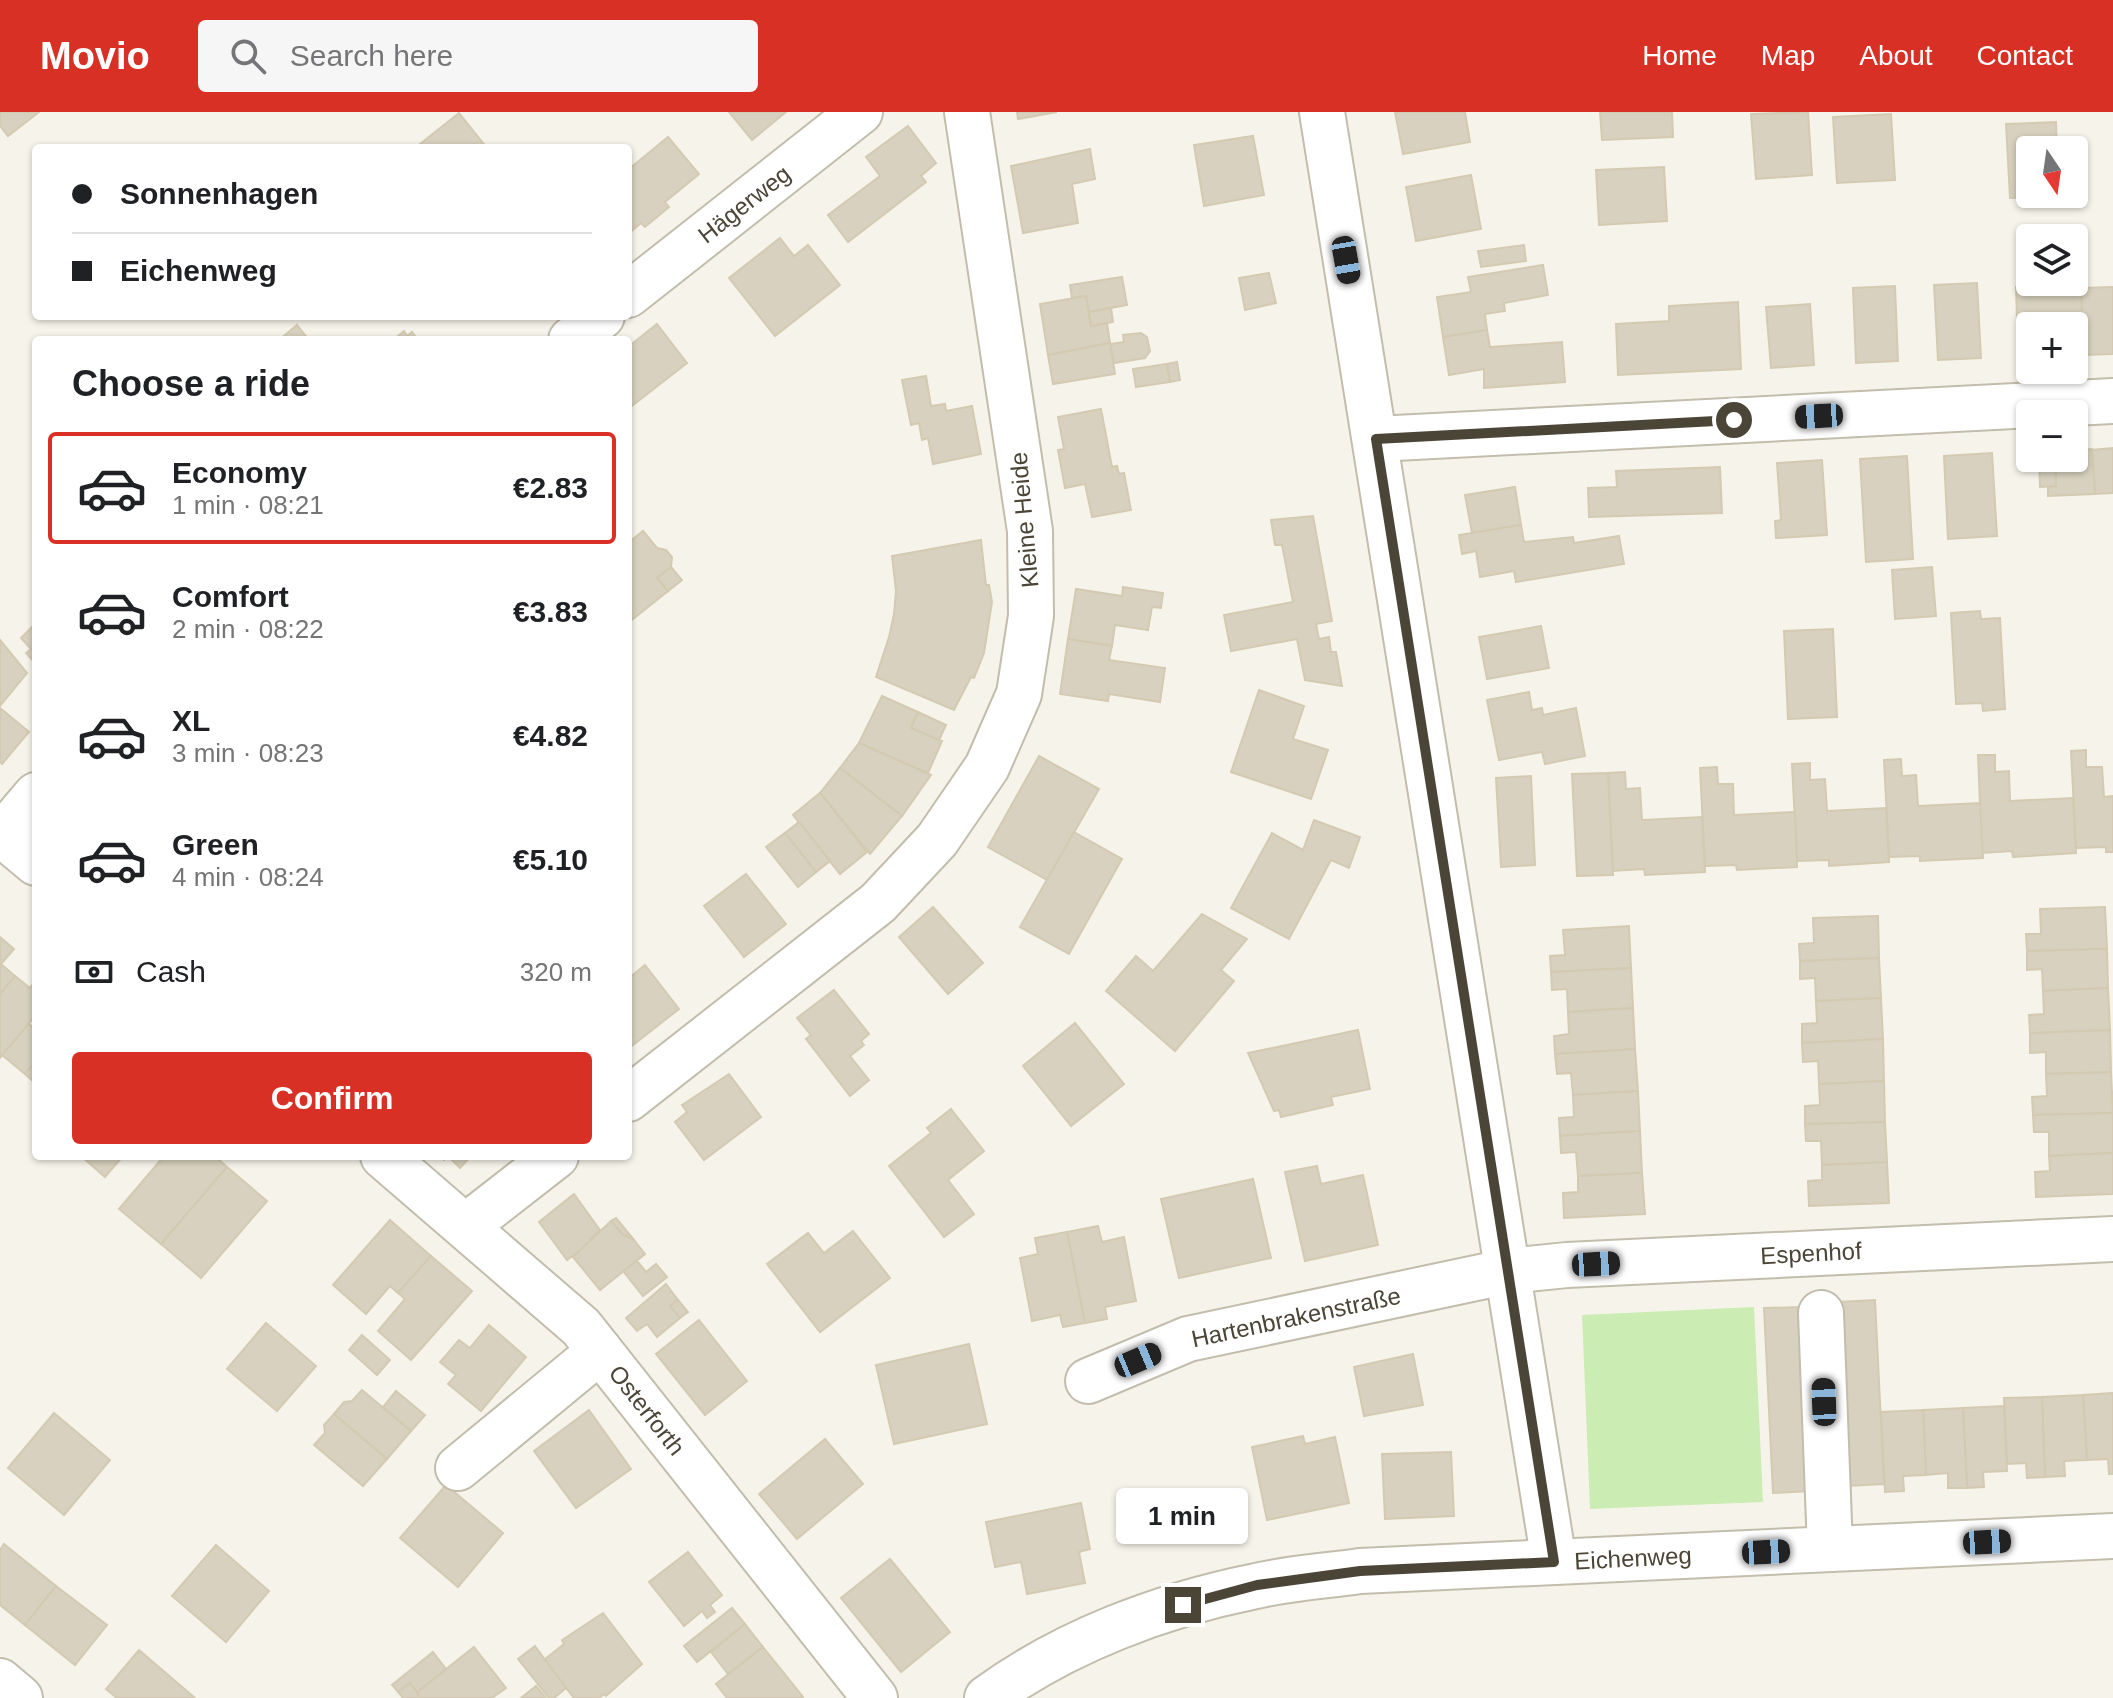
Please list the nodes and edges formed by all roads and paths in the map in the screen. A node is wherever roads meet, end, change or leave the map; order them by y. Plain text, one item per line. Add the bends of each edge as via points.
1 (860, 112) edge
2 (967, 112) edge
3 (1322, 112) edge
4 (632, 292) edge
5 (597, 320) edge
6 (576, 336) edge
7 (2113, 401) edge
8 (1376, 439) junction
9 (32, 799) edge
10 (1, 834) edge
11 (32, 860) edge
12 (632, 1096) edge
13 (388, 1160) edge
14 (551, 1160) edge
15 (466, 1226) junction
16 (2113, 1239) edge
17 (1509, 1271) junction
18 (1821, 1313) dead end
19 (600, 1351) junction
20 (1088, 1381) dead end
21 (458, 1468) dead end
22 (2113, 1536) edge
23 (1830, 1549) junction
24 (1554, 1562) junction
25 (0, 1681) edge
26 (20, 1698) edge
27 (875, 1698) edge
28 (987, 1698) edge

1 - 4 street, Hägerweg
2 - 12 street, Kleine Heide via 1030,531 1031,616 1019,694 987,767 937,840 878,903
3 - 8 street
5 - 6 street
7 - 8 street
8 - 17 street
9 - 10 street
10 - 11 street
13 - 15 street, Osterforth
14 - 15 street
15 - 19 street, Osterforth via 581,1327
16 - 17 street, Espenhof
17 - 20 street, Hartenbrakenstraße via 1188,1339
17 - 24 street
18 - 23 street
19 - 21 street
19 - 27 street, Osterforth
22 - 23 street, Eichenweg
23 - 24 street, Eichenweg
24 - 28 street, Eichenweg via 1360,1571 1257,1585 1158,1612 1075,1645
25 - 26 street

